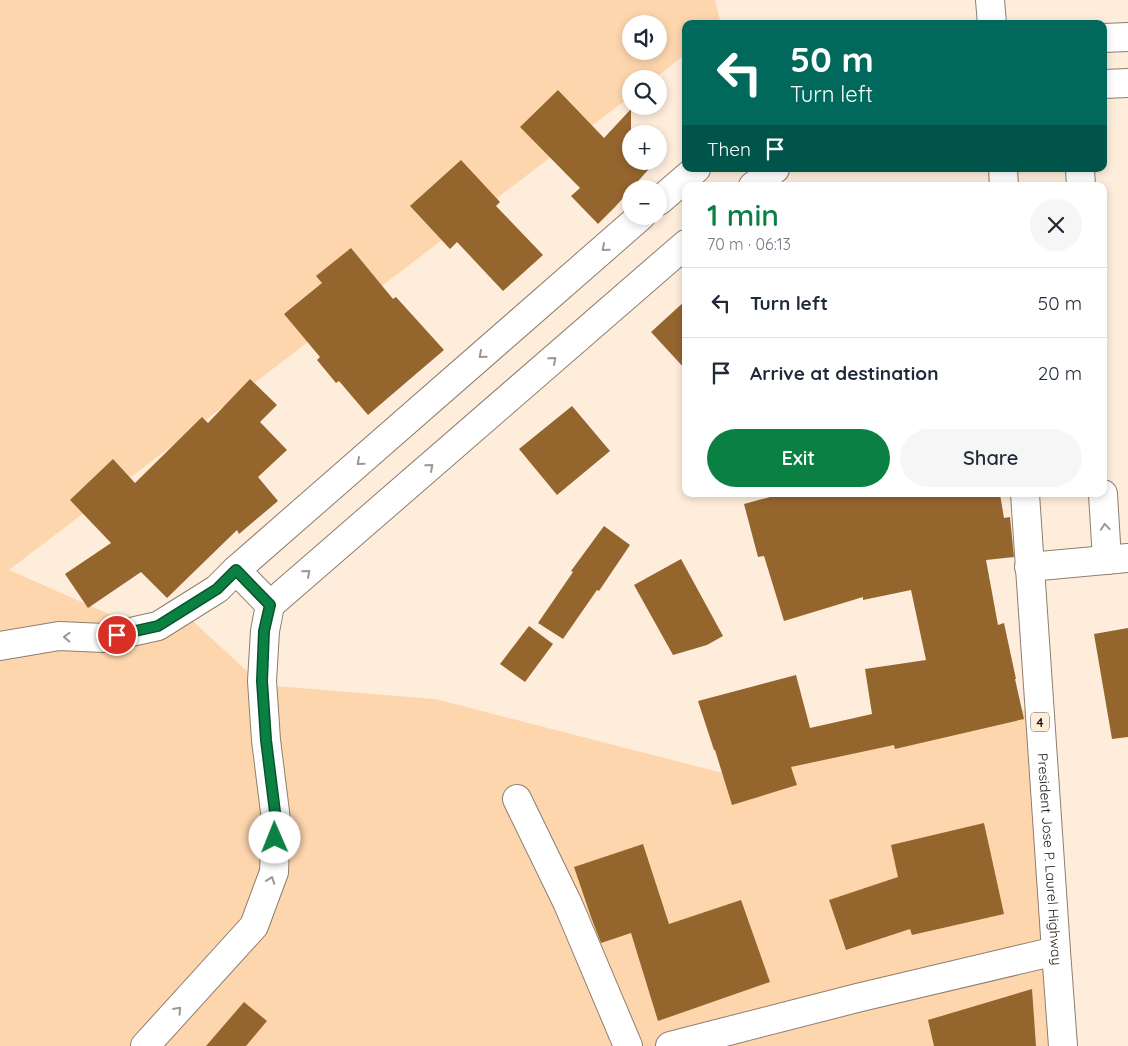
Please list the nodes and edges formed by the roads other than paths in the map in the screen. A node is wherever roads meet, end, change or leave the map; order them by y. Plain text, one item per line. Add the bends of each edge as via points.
1 (990, 0) edge
2 (992, 20) edge
3 (1128, 37) edge
4 (1107, 38) edge
5 (1128, 83) edge
6 (1107, 84) edge
7 (693, 172) edge
8 (771, 172) edge
9 (758, 182) edge
10 (667, 194) edge
11 (631, 225) edge
12 (682, 247) edge
13 (1024, 497) edge
14 (1104, 497) edge
15 (1118, 559) edge
16 (1029, 568) junction
17 (236, 570) junction
18 (270, 605) junction
19 (0, 646) edge
20 (517, 799) dead end
21 (1056, 951) junction
22 (145, 1046) edge
23 (628, 1046) edge
24 (670, 1046) edge
25 (1063, 1046) edge

1 - 2 main road
3 - 4 main road
5 - 6 main road
7 - 10 main road
8 - 9 main road
11 -> 17 main road
18 -> 12 main road
13 - 16 main road, President Jose P. Laurel Highway / 4
15 -> 14 main road
15 - 16 main road
16 - 21 main road, President Jose P. Laurel Highway / 4
17 - 18 main road
17 -> 19 main road via 217,589 158,626 104,638 59,636
22 -> 18 main road via 254,926 274,872 276,820 262,681 264,631
20 - 23 main road via 568,904
21 - 24 main road
21 - 25 main road, President Jose P. Laurel Highway / 4

